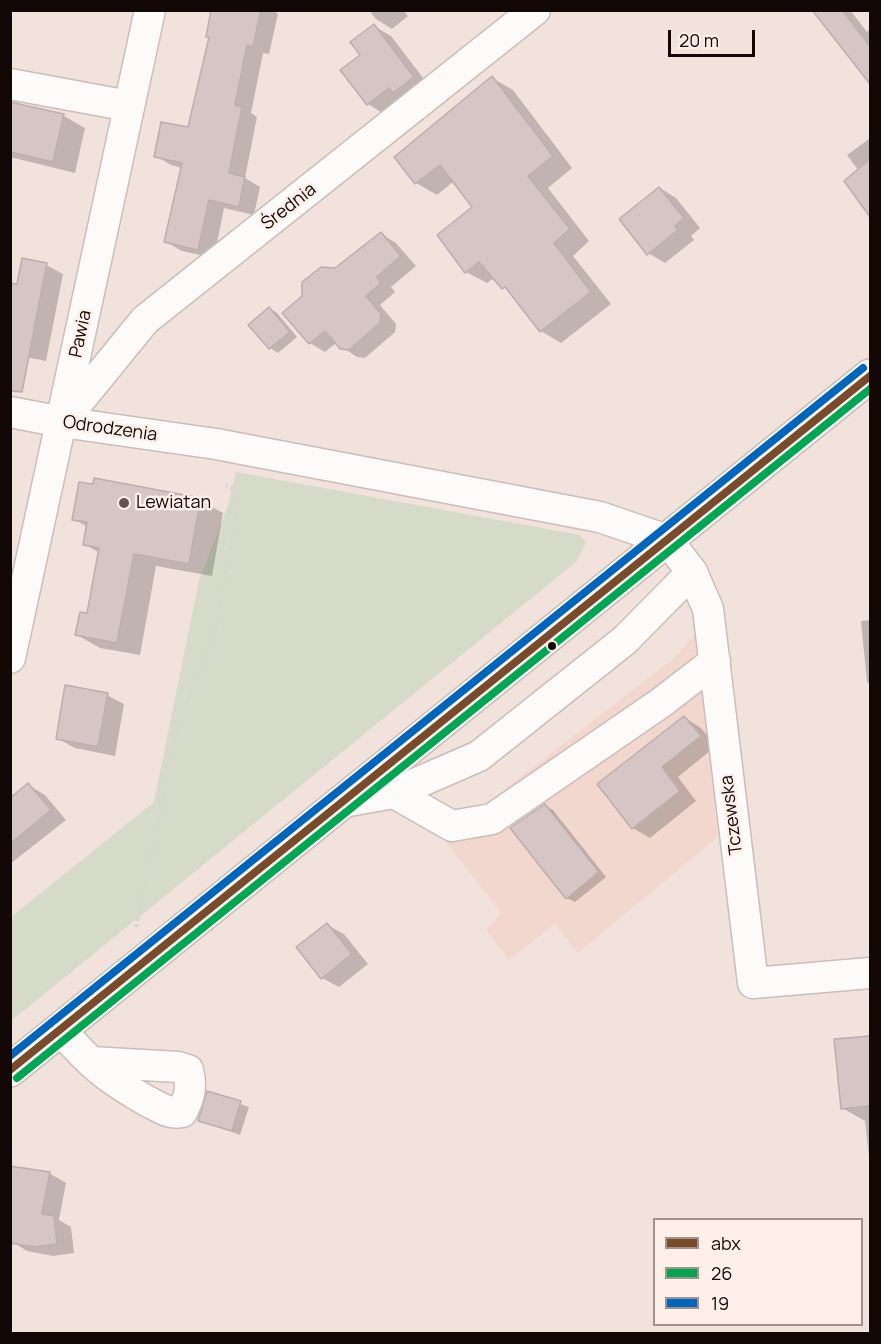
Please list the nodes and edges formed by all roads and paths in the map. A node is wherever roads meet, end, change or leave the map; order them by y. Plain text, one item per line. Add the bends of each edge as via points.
1 (150, 10) edge
2 (535, 10) edge
3 (10, 84) edge
4 (129, 106) junction
5 (870, 376) edge
6 (10, 412) edge
7 (62, 422) junction
8 (226, 485) dead end
9 (667, 540) junction
10 (692, 572) junction
11 (10, 658) edge
12 (715, 661) junction
13 (394, 793) junction
14 (343, 802) junction
15 (135, 931) dead end
16 (870, 973) edge
17 (61, 1030) junction
18 (91, 1062) dead end
19 (10, 1070) edge

1 - 4 street, Pawia
2 - 7 street, Średnia via 145,320
3 - 4 street
4 - 7 street, Pawia
5 - 9 main road
6 - 7 street, Odrodzenia
7 - 9 street, Odrodzenia via 216,444 589,515
7 - 11 street, Pawia
8 - 15 path via 240,493 214,637 181,715
9 - 10 street, Tczewska
9 - 14 main road
10 - 12 street, Tczewska via 708,609
10 - 13 street via 625,640 479,756
12 - 13 street via 492,819 452,826
12 - 16 street, Tczewska via 753,983
13 - 14 street
14 - 17 main road
17 - 18 street
17 - 19 main road

